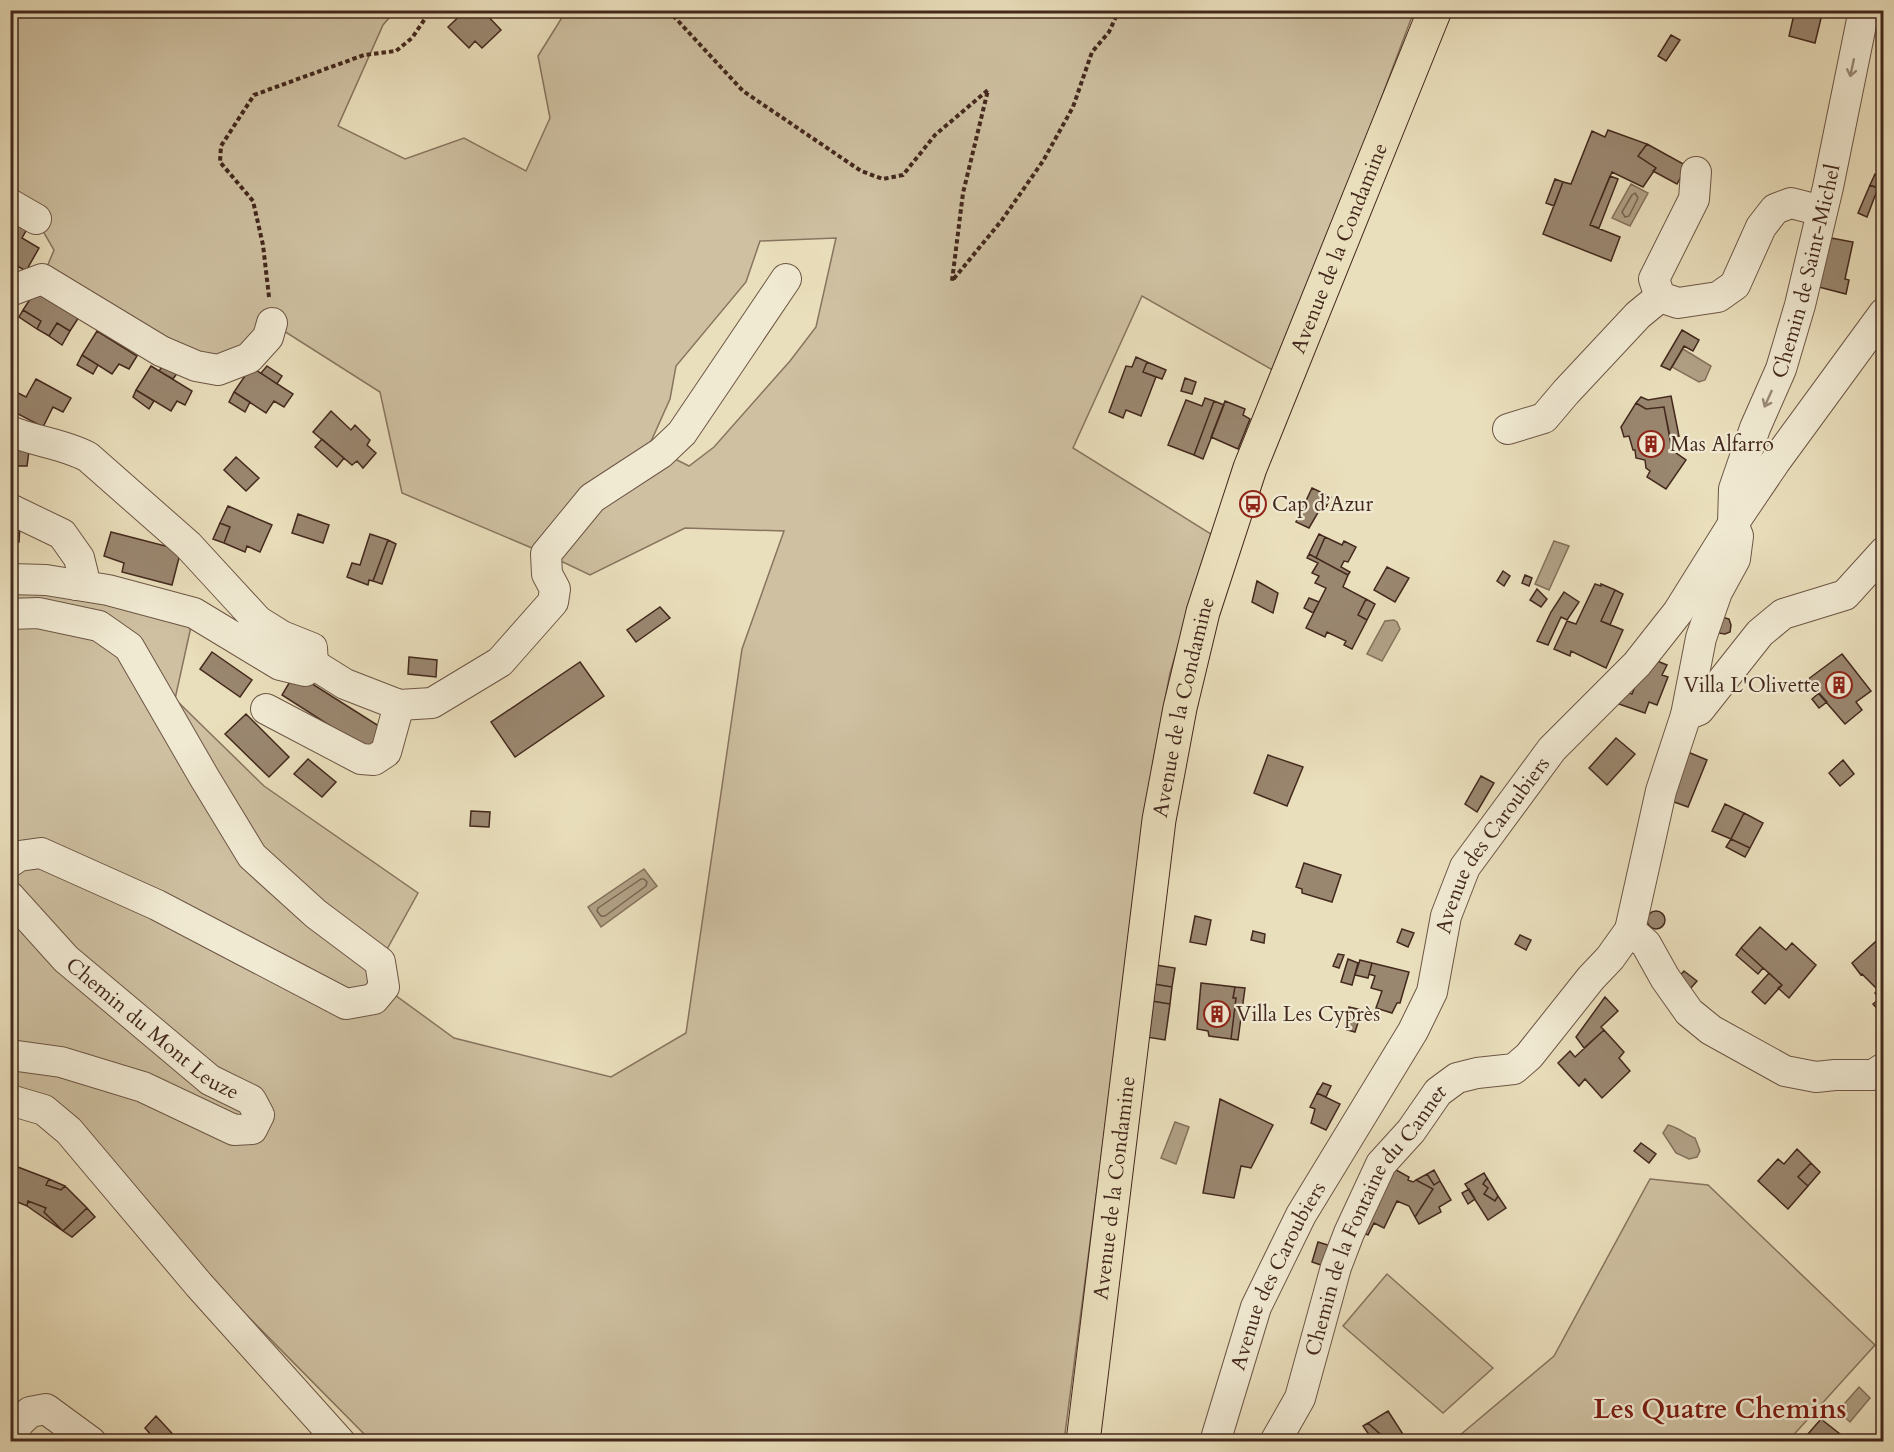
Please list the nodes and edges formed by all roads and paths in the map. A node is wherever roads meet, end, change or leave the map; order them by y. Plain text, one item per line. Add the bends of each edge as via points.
1 (431, 10) edge
2 (668, 10) edge
3 (1119, 10) edge
4 (1436, 10) edge
5 (1864, 10) edge
6 (1696, 172) dead end
7 (10, 204) edge
8 (1822, 211) junction
9 (36, 219) dead end
10 (786, 279) dead end
11 (10, 291) edge
12 (1660, 297) junction
13 (1884, 314) edge
14 (272, 323) joint
15 (1508, 429) dead end
16 (10, 431) edge
17 (10, 509) edge
18 (1733, 524) junction
19 (1884, 552) edge
20 (10, 579) edge
21 (77, 585) junction
22 (10, 614) edge
23 (313, 664) junction
24 (399, 705) junction
25 (266, 710) dead end
26 (1686, 716) junction
27 (10, 862) edge
28 (10, 897) edge
29 (1629, 930) junction
30 (10, 1055) edge
31 (1884, 1068) edge
32 (10, 1100) edge
33 (15, 1442) edge
34 (91, 1442) edge
35 (340, 1442) edge
36 (1083, 1442) edge
37 (1215, 1442) edge
38 (1275, 1442) edge

1 - 14 path via 412,38 396,51 364,55 255,95 221,146 220,162 253,201 263,245
2 - 3 path via 743,91 861,171 883,179 903,175 935,135 988,90 963,193 952,281 1043,161 1073,107 1092,52
4 - 36 main road, Avenue de la Condamine via 1250,468 1203,612 1159,820
5 -> 8 street, Chemin de Saint-Michel
6 - 12 street via 1694,199 1654,279
7 - 9 street
8 - 12 street via 1791,203 1775,209 1761,227 1735,285 1718,297 1677,303
8 -> 18 street, Chemin de Saint-Michel via 1781,369 1734,489
10 - 24 street via 682,433 661,453 592,498 546,554 547,574 555,589 553,602 500,662 432,703
11 - 14 street via 42,279 161,351 196,366 218,370 249,358 268,337
12 - 15 street via 1638,315 1544,418
13 - 18 street, Avenue des Caroubiers
16 - 23 street via 74,449 88,457 188,545 258,621 312,648
17 - 21 street via 62,534 80,558 83,574
18 - 26 street, Chemin de Saint-Michel via 1738,536 1735,559 1717,592 1701,638
18 - 37 street, Avenue des Caroubiers via 1678,612 1637,664 1552,749 1465,867 1446,916 1431,993 1413,1031 1301,1215 1256,1307
19 - 26 street via 1845,595 1783,614 1760,633 1699,710
20 - 21 street
21 - 23 street via 194,613 280,665 304,671
22 - 27 street via 39,613 99,626 129,647 252,856 316,914 380,962 384,987 374,999 346,1004 157,905 41,853 19,856
23 - 24 street via 345,684
24 - 25 street via 386,752 374,760 361,759
26 - 29 street, Chemin de la Fontaine du Cannet via 1661,791
28 - 30 street, Chemin du Mont Leuze via 66,959 210,1080 251,1100 259,1114 252,1129 234,1130 143,1087 61,1062
29 - 31 street via 1646,944 1689,1012 1710,1030 1785,1071 1816,1077 1874,1076
29 - 38 street, Chemin de la Fontaine du Cannet via 1529,1056 1514,1069 1457,1078 1438,1092 1411,1131 1381,1164 1336,1267 1300,1398
32 - 35 street via 44,1110 69,1131 199,1285
33 - 34 street via 15,1426 30,1412 46,1410

